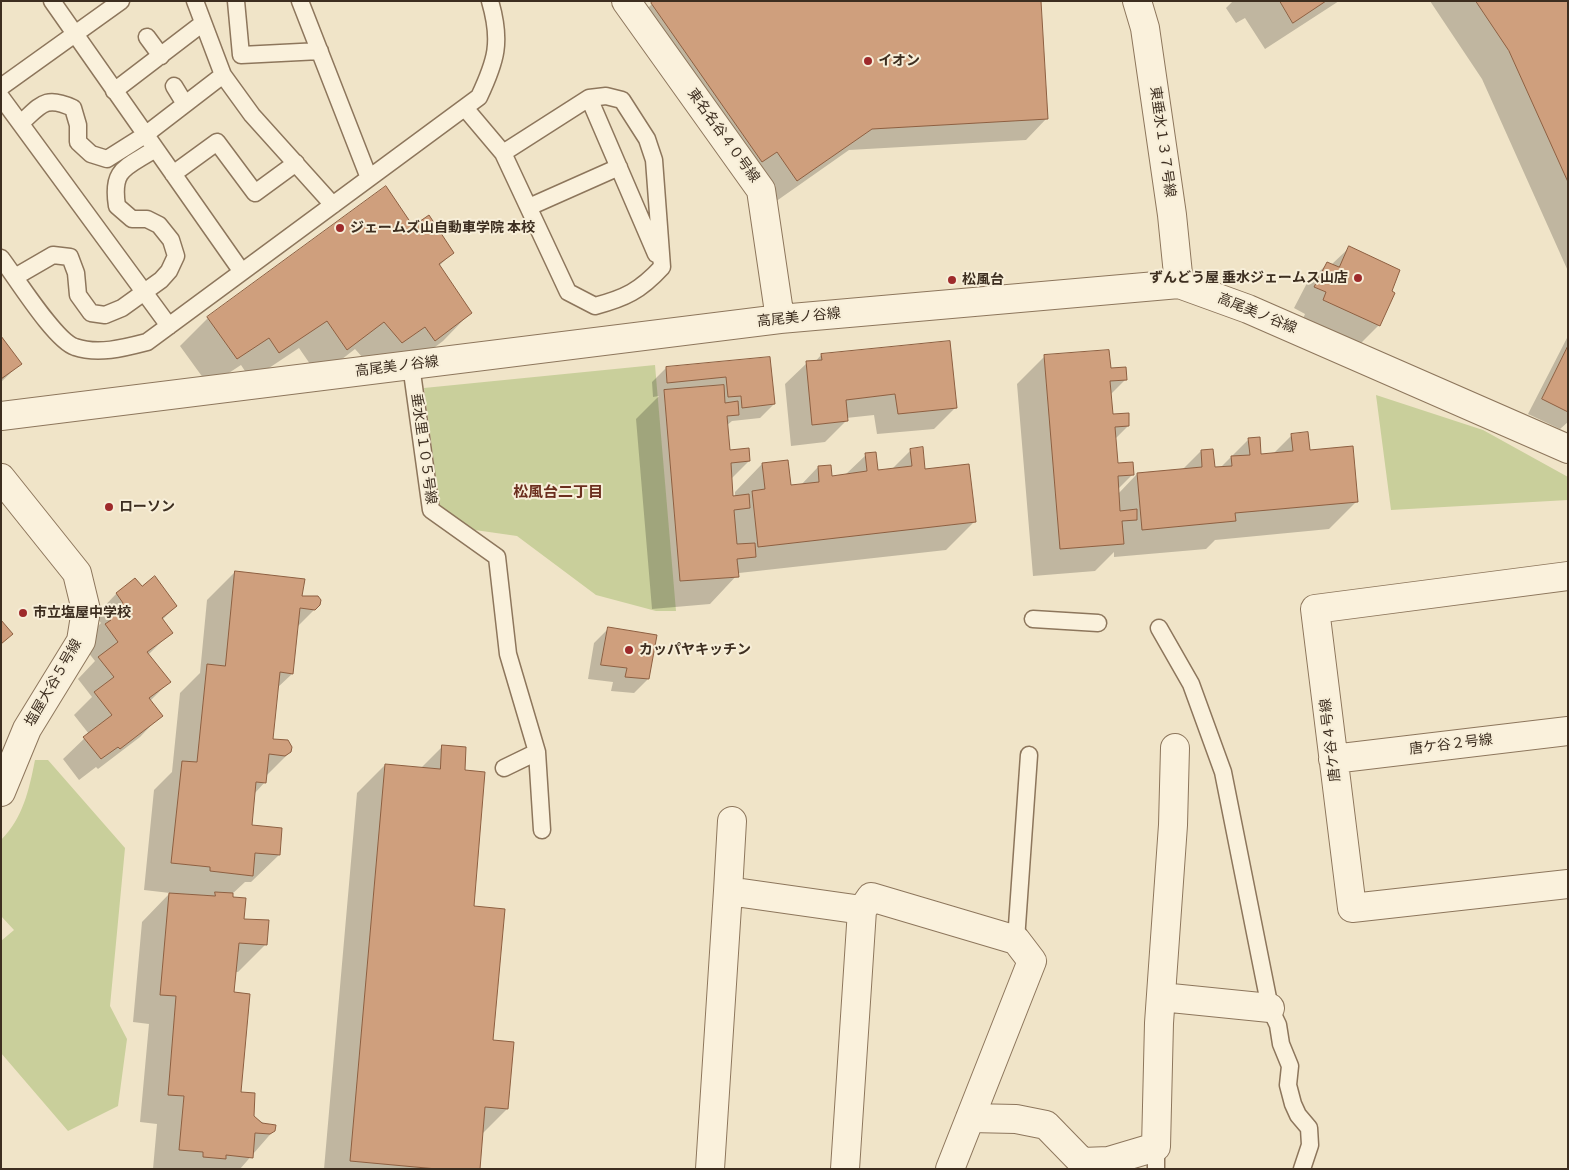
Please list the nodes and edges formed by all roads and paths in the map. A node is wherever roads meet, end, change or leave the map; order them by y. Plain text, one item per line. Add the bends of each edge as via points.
1 (52, 1) edge
2 (121, 1) edge
3 (195, 1) edge
4 (236, 1) edge
5 (300, 1) edge
6 (490, 1) edge
7 (626, 1) edge
8 (1137, 1) edge
9 (204, 23) junction
10 (74, 34) junction
11 (147, 37) dead end
12 (320, 51) junction
13 (161, 56) junction
14 (223, 74) junction
15 (174, 86) dead end
16 (1, 87) edge
17 (114, 92) junction
18 (1, 97) edge
19 (589, 98) junction
20 (185, 104) junction
21 (465, 108) junction
22 (21, 124) junction
23 (145, 135) junction
24 (155, 149) junction
25 (503, 153) junction
26 (296, 163) junction
27 (619, 167) junction
28 (173, 174) junction
29 (369, 178) junction
30 (333, 205) junction
31 (529, 207) junction
32 (1, 258) edge
33 (662, 267) junction
34 (242, 272) junction
35 (15, 277) junction
36 (1179, 284) junction
37 (144, 292) junction
38 (780, 319) junction
39 (169, 326) junction
40 (411, 365) junction
41 (1, 416) edge
42 (1568, 449) edge
43 (1, 478) edge
44 (1568, 576) edge
45 (1033, 619) dead end
46 (1098, 623) dead end
47 (1159, 628) dead end
48 (1568, 731) edge
49 (1175, 748) dead end
50 (537, 752) junction
51 (1028, 755) dead end
52 (1333, 760) junction
53 (504, 768) dead end
54 (1, 792) edge
55 (732, 821) dead end
56 (542, 830) dead end
57 (1568, 884) edge
58 (728, 891) junction
59 (862, 910) junction
60 (1016, 940) junction
61 (1161, 997) junction
62 (1270, 1008) junction
63 (970, 1118) junction
64 (1156, 1158) edge
65 (710, 1169) edge
66 (845, 1169) edge
67 (950, 1169) edge
68 (1302, 1169) edge

1 - 10 lane
2 - 10 lane
3 - 9 lane
4 - 12 lane via 241,55
5 - 12 lane
6 - 21 lane via 496,23 494,63 479,98
7 - 38 street, 東名名谷４０号線 via 761,190
8 - 36 street, 東垂水１３７号線 via 1145,28
9 - 13 lane
9 - 14 lane
10 - 16 lane
10 - 17 lane
11 - 13 lane
12 - 29 lane
13 - 17 lane
14 - 20 lane
14 - 26 lane via 252,115
15 - 20 lane
17 - 23 lane
18 - 22 lane
19 - 25 lane
19 - 27 lane
19 - 33 lane via 606,96 622,100 647,139 654,160
20 - 23 lane
21 - 25 lane
21 - 29 lane
22 - 23 lane via 43,104 58,101 73,108 78,142 90,154 107,159
22 - 37 lane
23 - 24 lane
24 - 28 lane
24 - 37 lane via 120,172 114,187 118,206 132,218 147,219 159,225 171,240 176,256 169,271
25 - 31 lane
26 - 28 lane via 255,193 218,142
26 - 30 lane
27 - 31 lane
27 - 33 lane
28 - 34 lane
29 - 30 lane
30 - 34 lane
31 - 33 lane via 568,292 595,306 623,298 646,284
32 - 35 lane
34 - 39 lane
35 - 37 lane via 53,255 70,257 76,273 78,295 91,312 105,315 122,308
35 - 39 lane via 53,328 74,347 114,351 147,342
36 - 38 street, 高尾美ノ谷線
36 - 42 street, 高尾美ノ谷線 via 1248,309
37 - 39 lane
38 - 40 street, 高尾美ノ谷線
40 - 41 street, 高尾美ノ谷線
40 - 50 lane, 垂水里１０５号線 via 431,510 497,557 508,654
43 - 54 street, 塩屋大谷５号線 via 77,573 86,610 81,641 27,729
44 - 52 street, 唐ケ谷４号線 via 1315,609
45 - 46 lane
47 - 62 lane via 1191,684 1223,772
48 - 52 street, 唐ケ谷２号線
49 - 61 street
50 - 53 lane
50 - 56 lane, 垂水里１０５号線
51 - 60 lane
52 - 57 street, 唐ケ谷４号線 via 1352,908
55 - 58 street
58 - 59 street
58 - 65 street
59 - 60 street via 870,897
59 - 66 street
60 - 63 street via 1032,961
61 - 62 street
61 - 64 street
62 - 68 lane via 1290,1066 1288,1085 1293,1104 1309,1128 1310,1145
63 - 64 street via 1016,1119 1046,1125 1082,1162
63 - 67 street

